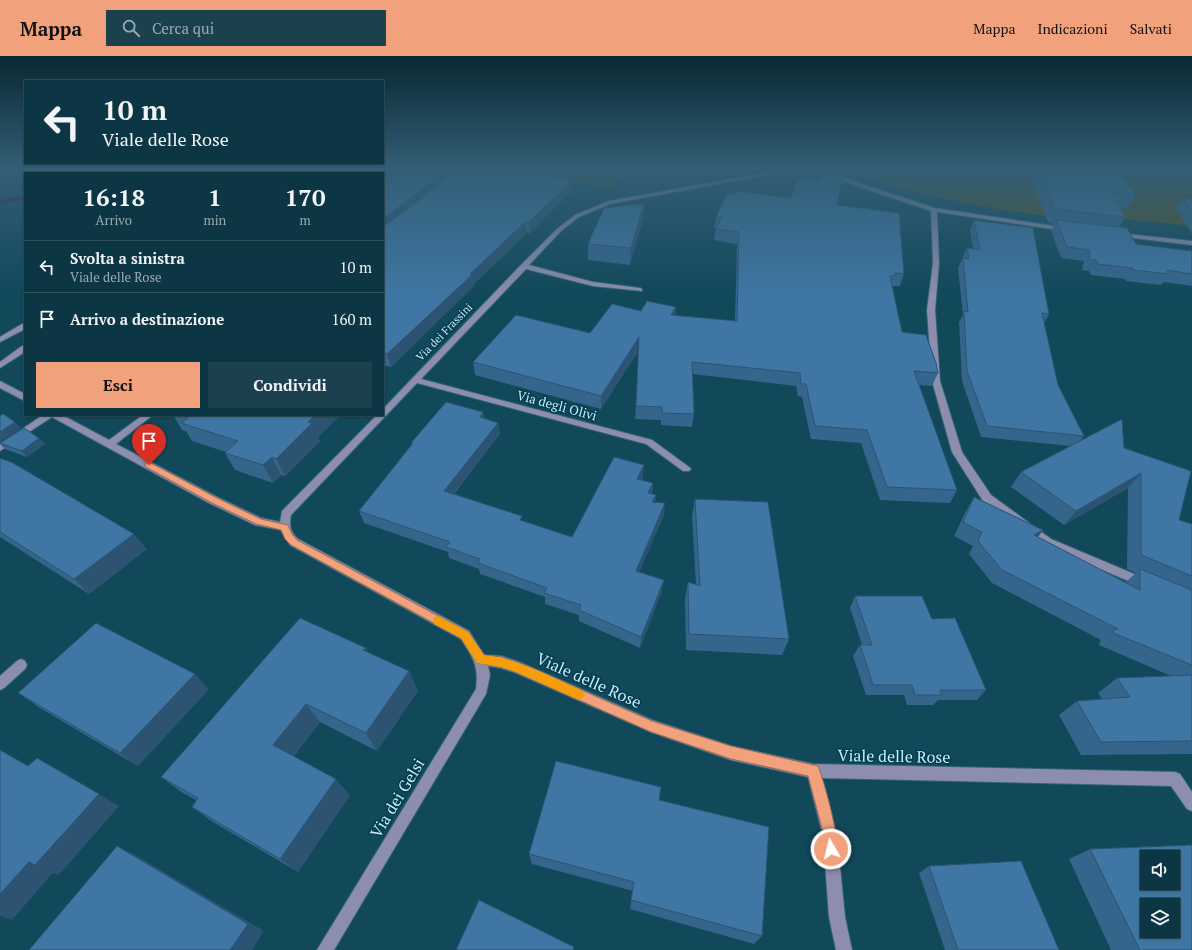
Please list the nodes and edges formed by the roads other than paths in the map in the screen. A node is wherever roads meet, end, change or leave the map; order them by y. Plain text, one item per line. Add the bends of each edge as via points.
1 (587, 212) edge
2 (934, 212) edge
3 (946, 212) edge
4 (1071, 230) edge
5 (1109, 234) edge
6 (1192, 244) edge
7 (523, 266) junction
8 (640, 290) dead end
9 (24, 327) edge
10 (0, 340) edge
11 (24, 349) edge
12 (0, 366) edge
13 (415, 380) junction
14 (0, 384) edge
15 (24, 397) edge
16 (384, 414) edge
17 (48, 416) edge
18 (57, 416) edge
19 (148, 416) edge
20 (382, 416) edge
21 (110, 444) junction
22 (0, 448) edge
23 (686, 469) dead end
24 (285, 527) junction
25 (1149, 585) edge
26 (481, 660) junction
27 (21, 665) dead end
28 (0, 684) edge
29 (813, 771) junction
30 (1192, 804) edge
31 (325, 950) edge
32 (844, 950) edge

1 - 7 street, Via dei Frassini via 567,223
2 - 25 street via 936,263 931,310 936,381 957,452 987,498 1047,542
3 - 4 street
5 - 6 street
7 - 8 street via 593,284
7 - 13 street, Via dei Frassini
9 - 10 street
11 - 12 street
13 - 16 street, Via dei Frassini
13 - 23 street, Via degli Olivi via 649,442
14 - 15 street
17 - 22 street
18 - 21 street
19 - 21 street
20 - 24 street, Via dei Frassini via 286,514
21 - 24 street via 259,522
24 - 26 street via 288,536 294,542 464,635
26 - 29 street, Viale delle Rose via 501,662 518,668 651,726 731,753
26 - 31 street, Via dei Gelsi via 484,675 482,690
27 - 28 street
29 - 30 street, Viale delle Rose via 1175,779
29 - 32 street via 830,836 837,917

